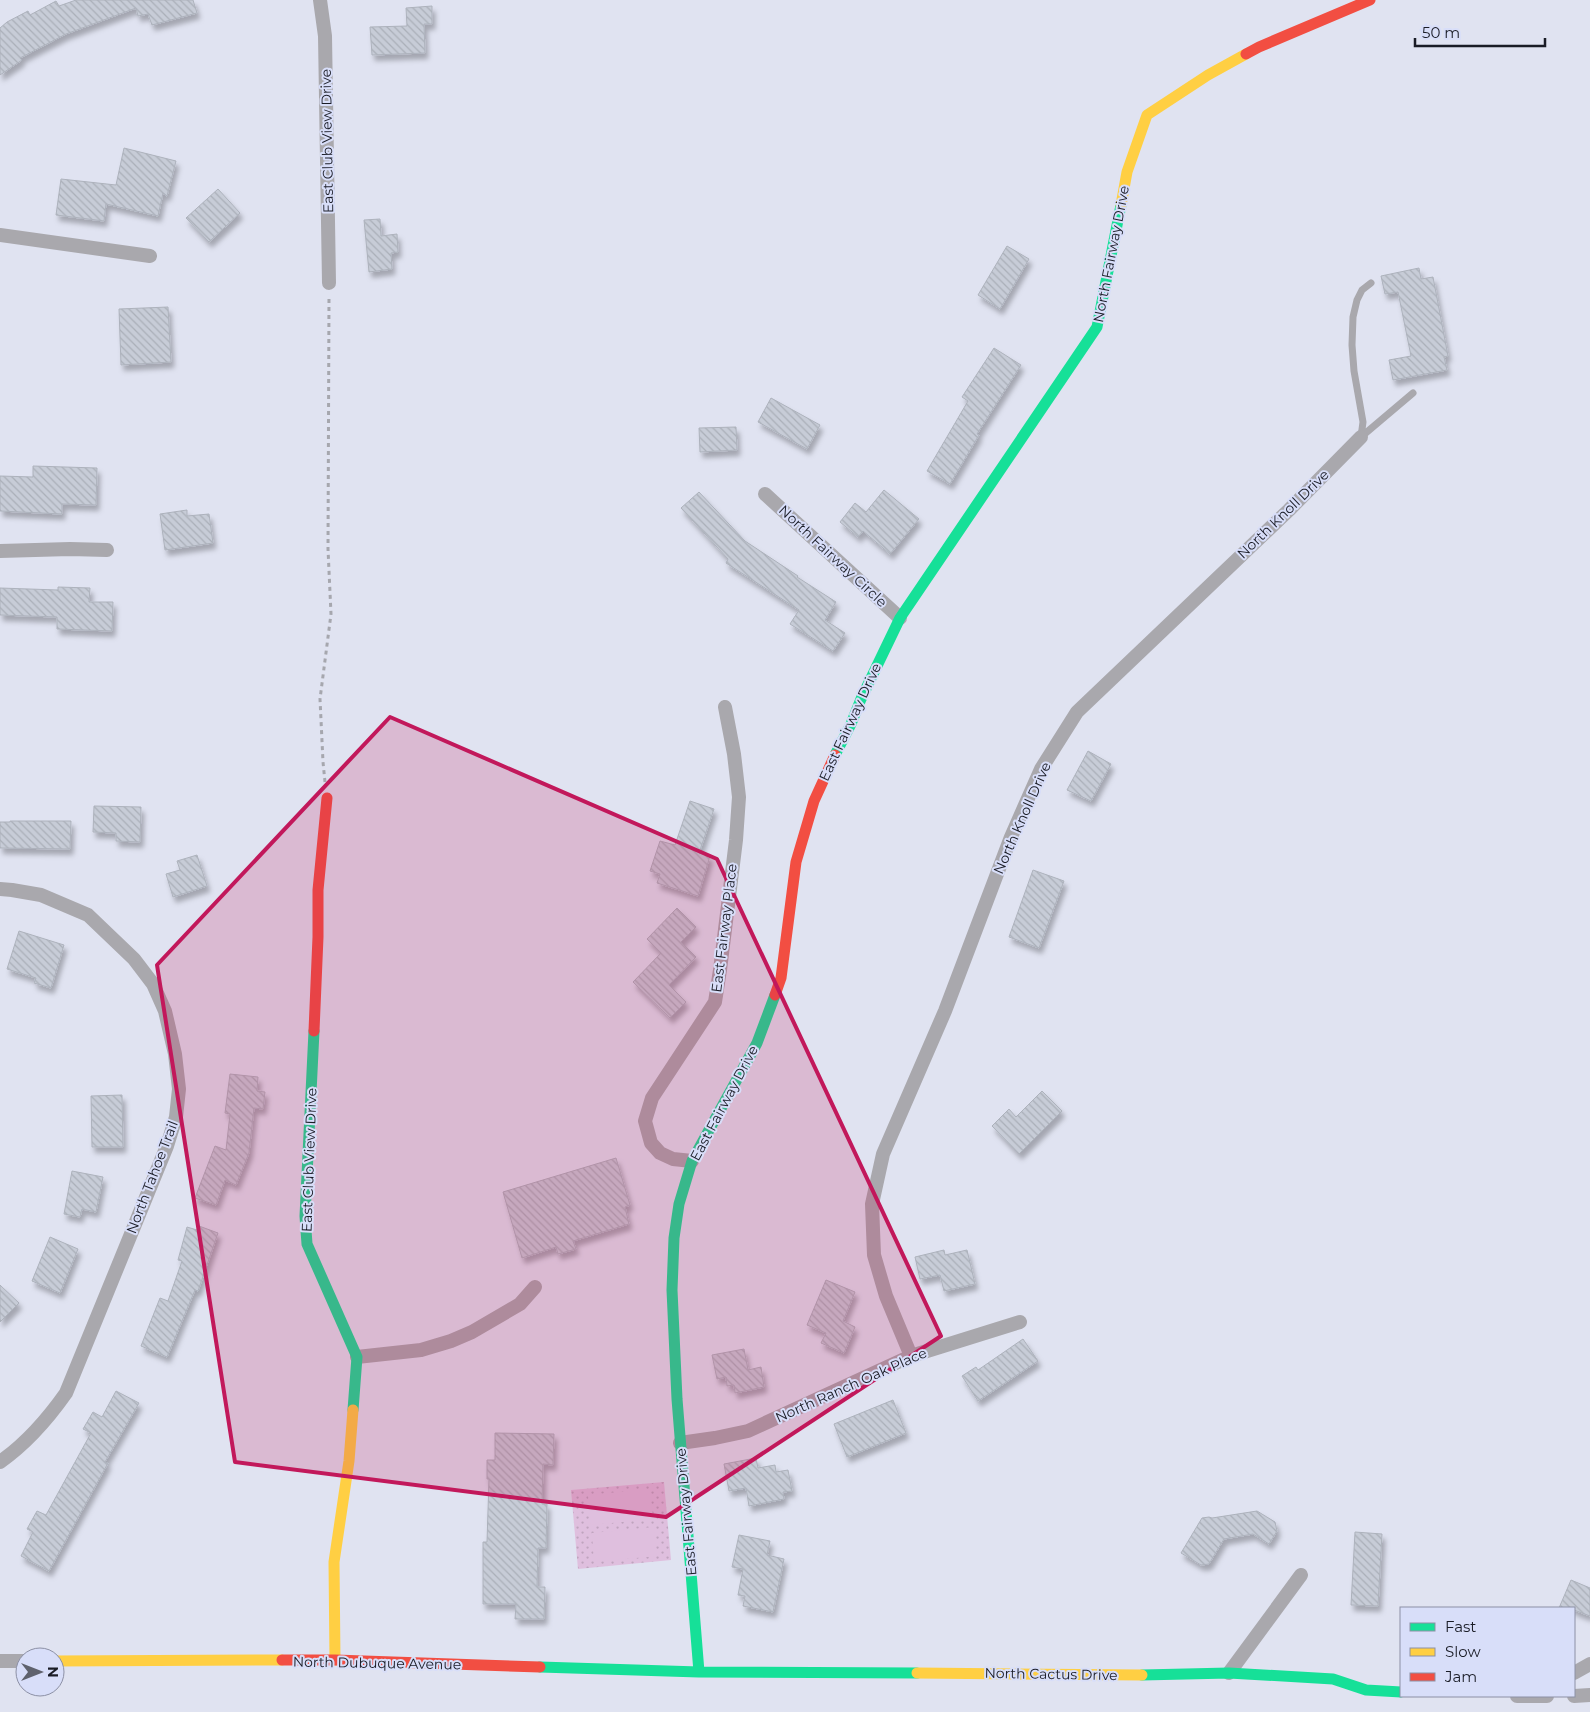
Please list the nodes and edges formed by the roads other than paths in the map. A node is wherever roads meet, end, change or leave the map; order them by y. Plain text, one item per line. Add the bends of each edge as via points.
1 (320, 0) edge
2 (1370, 0) edge
3 (0, 235) edge
4 (150, 256) dead end
5 (329, 283) road end
6 (1371, 283) dead end
7 (1413, 393) dead end
8 (1361, 437) junction
9 (765, 494) dead end
10 (107, 550) dead end
11 (0, 551) edge
12 (900, 618) junction
13 (725, 707) dead end
14 (327, 798) road end
15 (0, 889) edge
16 (692, 1161) junction
17 (535, 1287) dead end
18 (1020, 1322) dead end
19 (912, 1356) junction
20 (357, 1357) junction
21 (680, 1443) junction
22 (0, 1462) edge
23 (1301, 1575) dead end
24 (335, 1660) junction
25 (0, 1661) edge
26 (15, 1661) edge
27 (65, 1661) edge
28 (1590, 1664) edge
29 (699, 1672) junction
30 (1575, 1672) edge
31 (1229, 1673) junction
32 (1400, 1692) edge
33 (1575, 1696) edge
34 (1590, 1696) edge

1 - 5 street, East Club View Drive via 326,36
2 - 12 street, North Fairway Drive via 1259,46 1208,74 1147,115 1127,172 1097,327
3 - 4 street
6 - 8 lane via 1362,290 1353,317 1354,371 1363,422
7 - 8 lane
8 - 19 street, North Knoll Drive via 1077,712 1041,769 1011,837 945,1011 883,1154 872,1204 874,1255 886,1296
9 - 12 street, North Fairway Circle
10 - 11 street
12 - 16 street, East Fairway Drive via 814,801 796,862 781,978 768,1017
13 - 16 street, East Fairway Place via 739,797 715,1002 652,1098 645,1121 651,1143 660,1153 673,1159
14 - 20 street, East Club View Drive via 318,890 305,1216 307,1244
15 - 22 street, North Tahoe Trail via 40,895 88,915 134,959 153,984 166,1011 178,1089 176,1116 167,1146 66,1393 46,1422
16 - 21 street, East Fairway Drive via 674,1238 672,1290
17 - 20 street via 520,1304 451,1341 420,1350
18 - 19 street, North Ranch Oak Place
19 - 21 street, North Ranch Oak Place via 748,1431
20 - 24 street, East Club View Drive via 349,1461 334,1562
21 - 29 street, East Fairway Drive
23 - 31 street
24 - 27 street, North Dubuque Avenue
24 - 29 street, North Dubuque Avenue
25 - 26 street
28 - 30 street
29 - 31 street, North Cactus Drive
31 - 32 street, North Cactus Drive via 1333,1679 1366,1690
33 - 34 street

